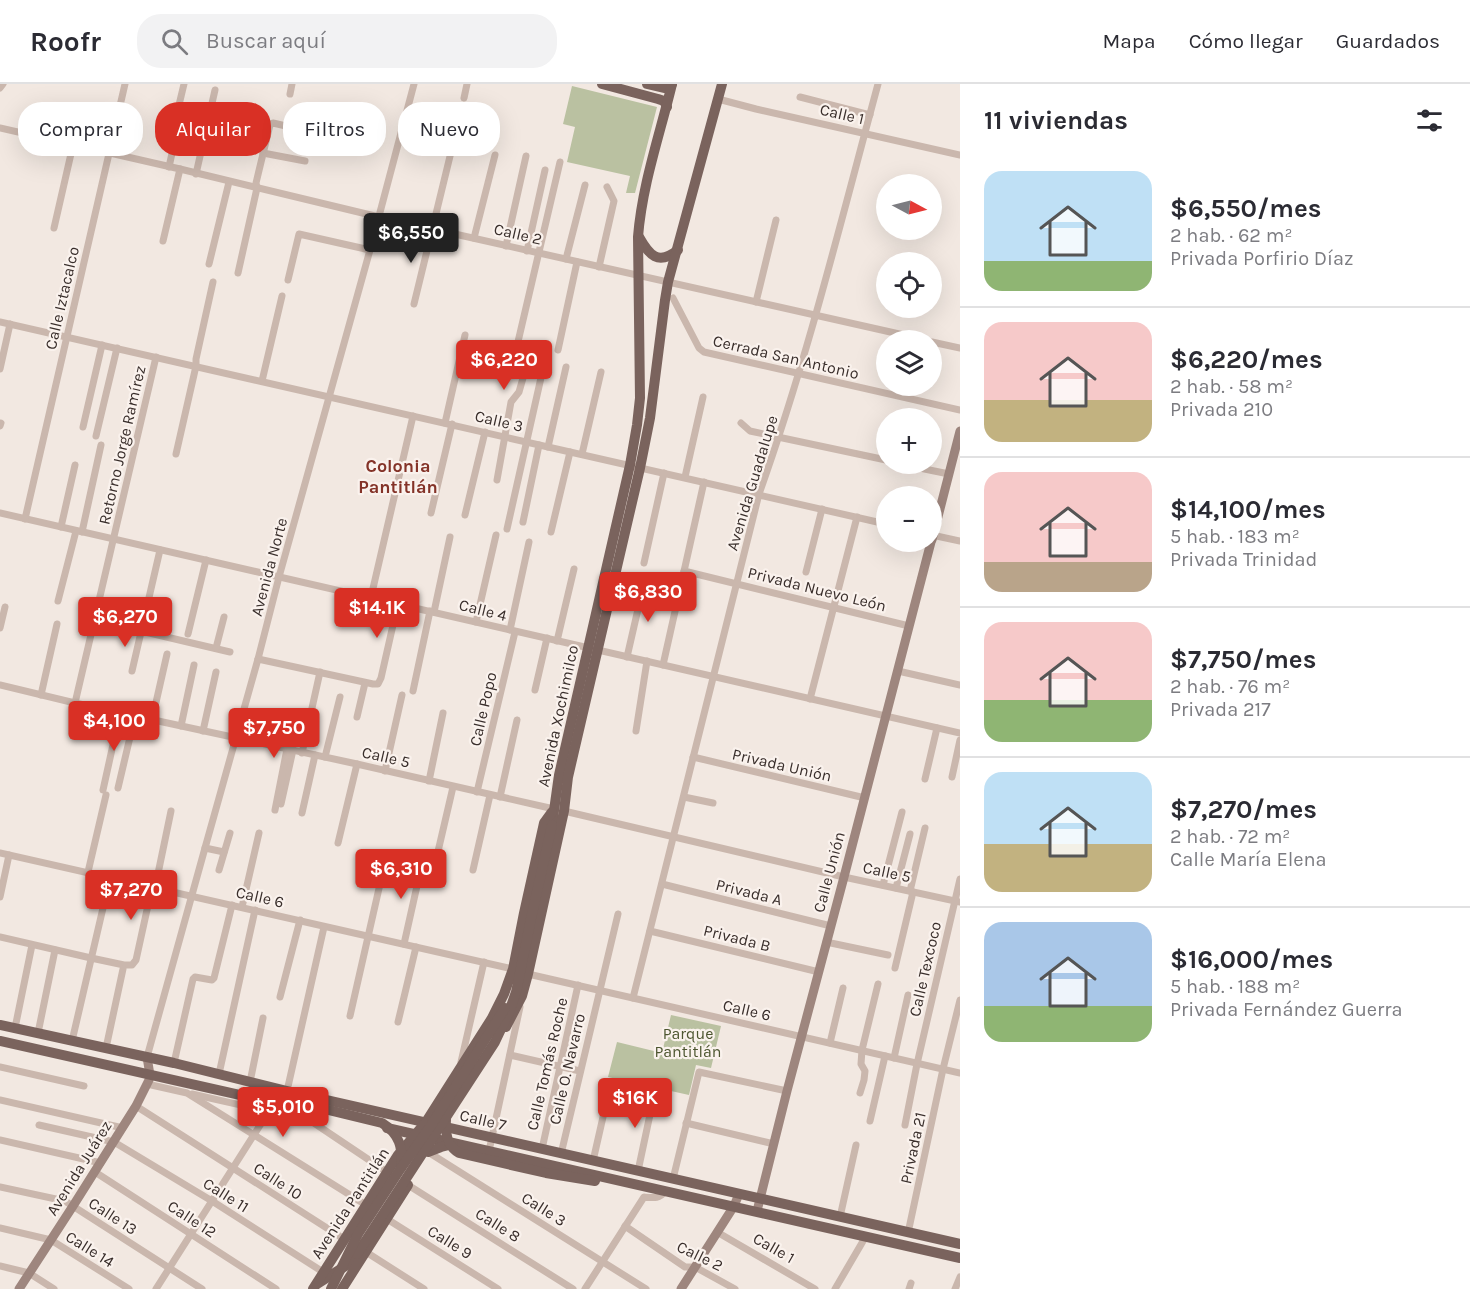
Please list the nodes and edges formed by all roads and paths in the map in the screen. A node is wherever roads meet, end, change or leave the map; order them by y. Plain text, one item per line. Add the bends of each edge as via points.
1 (3, 84) edge
2 (124, 84) edge
3 (184, 84) edge
4 (292, 84) edge
5 (414, 84) edge
6 (467, 84) edge
7 (602, 84) edge
8 (647, 84) edge
9 (672, 84) edge
10 (722, 84) edge
11 (878, 84) edge
12 (0, 88) edge
13 (215, 90) dead end
14 (290, 94) dead end
15 (800, 97) dead end
16 (464, 98) dead end
17 (718, 99) junction
18 (120, 102) edge
19 (667, 107) junction
20 (870, 115) junction
21 (0, 130) edge
22 (18, 134) edge
23 (865, 134) junction
24 (271, 155) edge
25 (960, 155) edge
26 (70, 156) edge
27 (108, 156) edge
28 (122, 156) edge
29 (262, 156) edge
30 (450, 156) edge
31 (495, 156) edge
32 (526, 156) dead end
33 (305, 161) dead end
34 (560, 162) dead end
35 (169, 167) junction
36 (180, 169) junction
37 (545, 170) dead end
38 (196, 174) junction
39 (229, 182) junction
40 (585, 185) dead end
41 (607, 187) dead end
42 (257, 188) junction
43 (379, 217) junction
44 (776, 220) dead end
45 (54, 228) dead end
46 (432, 229) junction
47 (638, 237) junction
48 (474, 238) junction
49 (163, 241) dead end
50 (506, 246) junction
51 (370, 250) junction
52 (526, 250) junction
53 (678, 250) junction
54 (539, 253) junction
55 (566, 259) junction
56 (577, 262) junction
57 (209, 264) dead end
58 (599, 267) junction
59 (238, 273) dead end
60 (639, 276) junction
61 (288, 280) dead end
62 (213, 282) dead end
63 (668, 282) junction
64 (282, 296) dead end
65 (673, 298) dead end
66 (756, 302) junction
67 (414, 304) dead end
68 (815, 316) junction
69 (0, 322) edge
70 (10, 324) junction
71 (880, 330) edge
72 (465, 335) dead end
73 (66, 337) junction
74 (942, 344) edge
75 (102, 345) junction
76 (517, 346) dead end
77 (117, 348) junction
78 (960, 348) edge
79 (558, 350) dead end
80 (548, 351) dead end
81 (156, 357) junction
82 (529, 357) dead end
83 (196, 366) junction
84 (566, 368) dead end
85 (0, 369) edge
86 (601, 372) dead end
87 (799, 373) junction
88 (262, 381) junction
89 (329, 397) junction
90 (703, 397) dead end
91 (960, 410) edge
92 (413, 416) junction
93 (741, 423) dead end
94 (448, 424) junction
95 (83, 428) dead end
96 (960, 431) edge
97 (485, 432) junction
98 (96, 436) dead end
99 (504, 437) junction
100 (780, 437) junction
101 (526, 442) junction
102 (101, 444) dead end
103 (539, 445) junction
104 (548, 447) junction
105 (570, 452) junction
106 (176, 454) dead end
107 (582, 454) junction
108 (876, 458) edge
109 (75, 465) dead end
110 (635, 466) junction
111 (664, 473) junction
112 (942, 473) edge
113 (949, 474) junction
114 (685, 477) junction
115 (497, 480) dead end
116 (704, 482) junction
117 (759, 494) junction
118 (942, 500) edge
119 (822, 509) junction
120 (0, 513) edge
121 (431, 513) dead end
122 (465, 515) dead end
123 (857, 517) junction
124 (25, 519) junction
125 (523, 522) dead end
126 (876, 522) edge
127 (60, 527) junction
128 (507, 529) dead end
129 (79, 531) junction
130 (551, 532) dead end
131 (496, 535) dead end
132 (450, 537) dead end
133 (942, 539) edge
134 (113, 540) junction
135 (960, 541) edge
136 (529, 542) dead end
137 (160, 550) junction
138 (928, 552) edge
139 (206, 560) junction
140 (644, 563) dead end
141 (574, 569) dead end
142 (684, 571) junction
143 (806, 572) dead end
144 (279, 577) junction
145 (644, 583) dead end
146 (737, 584) junction
147 (371, 597) junction
148 (58, 601) dead end
149 (398, 603) junction
150 (5, 606) dead end
151 (833, 607) junction
152 (432, 611) junction
153 (224, 617) dead end
154 (94, 621) junction
155 (476, 622) junction
156 (57, 624) dead end
157 (909, 626) junction
158 (0, 628) edge
159 (141, 631) junction
160 (512, 631) junction
161 (188, 634) dead end
162 (547, 638) junction
163 (557, 641) junction
164 (216, 648) junction
165 (592, 649) junction
166 (230, 652) dead end
167 (167, 654) dead end
168 (627, 657) junction
169 (258, 659) junction
170 (647, 661) junction
171 (194, 665) dead end
172 (663, 665) junction
173 (898, 670) junction
174 (132, 671) dead end
175 (216, 672) dead end
176 (320, 672) junction
177 (714, 677) junction
178 (365, 682) junction
179 (0, 685) edge
180 (960, 685) edge
181 (535, 690) dead end
182 (412, 691) dead end
183 (41, 695) junction
184 (402, 695) dead end
185 (340, 697) dead end
186 (810, 699) junction
187 (75, 703) junction
188 (120, 713) junction
189 (443, 713) dead end
190 (135, 716) junction
191 (357, 717) dead end
192 (886, 717) junction
193 (152, 720) junction
194 (517, 720) dead end
195 (181, 726) junction
196 (937, 728) junction
197 (203, 731) junction
198 (636, 731) dead end
199 (960, 734) edge
200 (236, 738) junction
201 (960, 740) edge
202 (290, 750) junction
203 (302, 753) junction
204 (315, 755) junction
205 (325, 757) junction
206 (693, 757) junction
207 (357, 764) junction
208 (385, 771) junction
209 (952, 777) dead end
210 (925, 779) dead end
211 (429, 781) junction
212 (453, 787) junction
213 (118, 788) dead end
214 (477, 792) junction
215 (490, 795) junction
216 (501, 797) junction
217 (684, 797) junction
218 (865, 798) junction
219 (713, 803) dead end
220 (277, 810) dead end
221 (559, 810) junction
222 (171, 811) dead end
223 (902, 812) dead end
224 (302, 813) dead end
225 (925, 828) dead end
226 (230, 833) dead end
227 (259, 833) dead end
228 (910, 834) dead end
229 (674, 836) junction
230 (338, 843) dead end
231 (205, 848) junction
232 (224, 852) junction
233 (0, 853) edge
234 (9, 855) junction
235 (436, 860) dead end
236 (385, 862) dead end
237 (421, 868) dead end
238 (219, 870) dead end
239 (473, 870) dead end
240 (88, 872) junction
241 (844, 877) junction
242 (110, 878) junction
243 (960, 879) edge
244 (662, 884) junction
245 (883, 885) junction
246 (153, 887) junction
247 (896, 888) junction
248 (912, 891) junction
249 (192, 896) junction
250 (0, 897) edge
251 (957, 902) edge
252 (232, 905) junction
253 (242, 907) junction
254 (255, 910) junction
255 (618, 914) dead end
256 (300, 920) junction
257 (831, 926) junction
258 (324, 927) junction
259 (650, 931) junction
260 (0, 937) edge
261 (368, 937) junction
262 (826, 942) junction
263 (404, 944) junction
264 (32, 945) junction
265 (416, 947) junction
266 (55, 950) junction
267 (888, 955) dead end
268 (91, 958) junction
269 (484, 962) junction
270 (895, 968) dead end
271 (123, 969) dead end
272 (513, 969) junction
273 (819, 972) junction
274 (528, 974) junction
275 (878, 984) dead end
276 (578, 985) junction
277 (843, 988) dead end
278 (600, 990) junction
279 (908, 995) dead end
280 (522, 996) junction
281 (280, 997) dead end
282 (633, 998) junction
283 (960, 1000) edge
284 (350, 1016) dead end
285 (263, 1018) dead end
286 (398, 1022) dead end
287 (0, 1025) edge
288 (15, 1028) junction
289 (38, 1033) junction
290 (801, 1037) junction
291 (0, 1041) edge
292 (72, 1041) junction
293 (830, 1043) junction
294 (105, 1048) junction
295 (862, 1050) junction
296 (510, 1055) junction
297 (885, 1056) junction
298 (147, 1057) junction
299 (894, 1058) junction
300 (174, 1063) junction
301 (917, 1064) junction
302 (560, 1066) junction
303 (0, 1067) edge
304 (943, 1069) junction
305 (459, 1070) junction
306 (580, 1071) junction
307 (960, 1073) edge
308 (225, 1076) junction
309 (149, 1079) junction
310 (84, 1086) dead end
311 (250, 1086) junction
312 (287, 1091) junction
313 (655, 1091) dead end
314 (787, 1091) junction
315 (187, 1093) junction
316 (860, 1093) dead end
317 (608, 1095) dead end
318 (0, 1100) edge
319 (441, 1100) junction
320 (136, 1106) junction
321 (269, 1111) junction
322 (402, 1117) junction
323 (448, 1117) junction
324 (870, 1121) dead end
325 (426, 1122) junction
326 (686, 1123) junction
327 (39, 1125) dead end
328 (905, 1125) dead end
329 (123, 1128) junction
330 (399, 1131) junction
331 (254, 1134) junction
332 (416, 1135) junction
333 (492, 1137) junction
334 (436, 1139) junction
335 (0, 1140) edge
336 (114, 1142) junction
337 (457, 1144) junction
338 (774, 1144) junction
339 (408, 1145) junction
340 (856, 1145) dead end
341 (542, 1149) junction
342 (489, 1151) junction
343 (561, 1154) junction
344 (425, 1157) junction
345 (593, 1161) junction
346 (101, 1163) junction
347 (232, 1168) junction
348 (401, 1168) junction
349 (638, 1171) junction
350 (95, 1172) junction
351 (387, 1172) junction
352 (673, 1179) junction
353 (634, 1184) junction
354 (408, 1185) junction
355 (0, 1186) edge
356 (666, 1191) junction
357 (739, 1194) junction
358 (760, 1199) junction
359 (212, 1201) junction
360 (366, 1205) junction
361 (73, 1206) junction
362 (734, 1206) junction
363 (758, 1211) junction
364 (840, 1217) junction
365 (387, 1219) junction
366 (625, 1227) junction
367 (0, 1228) edge
368 (717, 1232) junction
369 (908, 1233) junction
370 (190, 1235) junction
371 (866, 1236) junction
372 (344, 1239) junction
373 (51, 1240) junction
374 (960, 1244) edge
375 (361, 1253) junction
376 (960, 1258) edge
377 (603, 1261) junction
378 (0, 1266) edge
379 (695, 1267) junction
380 (170, 1268) junction
381 (323, 1272) junction
382 (29, 1273) junction
383 (959, 1280) edge
384 (314, 1287) edge
385 (345, 1288) edge
386 (19, 1289) edge
387 (54, 1289) edge
388 (129, 1289) edge
389 (156, 1289) edge
390 (202, 1289) edge
391 (276, 1289) edge
392 (331, 1289) edge
393 (424, 1289) edge
394 (498, 1289) edge
395 (573, 1289) edge
396 (585, 1289) edge
397 (646, 1289) edge
398 (681, 1289) edge
399 (735, 1289) edge
400 (815, 1289) edge
401 (835, 1289) edge
402 (955, 1289) edge

1 - 12 street
2 - 18 street, Calle Iztacalco
3 - 35 street
4 - 14 street
5 - 43 street, Avenida Norte
6 - 16 street
7 - 19 main road via 664,101
8 - 9 main road via 664,88
9 - 19 main road, Avenida Xochimilco
10 - 17 main road, Avenida Xochimilco
11 - 20 street, Avenida Guadalupe
13 - 38 street
15 - 20 street
17 - 23 street, Calle 1
17 - 53 main road, Avenida Xochimilco
19 - 47 main road, Avenida Xochimilco via 642,201
20 - 23 street, Avenida Guadalupe
21 - 22 street, Calle 2
23 - 25 street, Calle 1
23 - 68 street, Avenida Guadalupe
24 - 33 street
26 - 45 street
27 - 73 street, Calle Iztacalco
28 - 35 street, Calle 2
29 - 42 street
30 - 46 street
31 - 48 street
32 - 50 street
34 - 54 street
35 - 36 street, Calle 2
36 - 38 street, Calle 2
36 - 49 street
37 - 52 street
38 - 39 street, Calle 2
39 - 42 street, Calle 2
39 - 57 street
40 - 55 street
41 - 58 street via 614,201
42 - 43 street, Calle 2
42 - 59 street
43 - 46 street, Calle 2
43 - 51 street, Avenida Norte
44 - 66 street
46 - 48 street, Calle 2
46 - 67 street
47 - 53 main road via 655,257 666,257
47 - 60 main road, Avenida Xochimilco
48 - 50 street, Calle 2
50 - 52 street, Calle 2
51 - 61 street via 299,234
51 - 89 street, Avenida Norte
52 - 54 street, Calle 2
53 - 63 main road, Avenida Xochimilco
54 - 55 street, Calle 2
54 - 76 street
55 - 56 street, Calle 2
56 - 58 street, Calle 2
56 - 79 street
58 - 60 street, Calle 2
60 - 63 street, Calle 2
60 - 110 main road, Avenida Xochimilco via 640,398
62 - 83 street
63 - 66 street, Calle 2
63 - 110 main road, Avenida Xochimilco via 650,418
64 - 88 street
65 - 87 street, Cerrada San Antonio via 702,351
66 - 68 street, Calle 2
68 - 71 street, Calle 2
68 - 87 street, Avenida Guadalupe
69 - 70 street, Calle 3
70 - 73 street, Calle 3
70 - 85 street
72 - 94 street
73 - 75 street, Calle 3
73 - 124 street, Calle Iztacalco
74 - 78 street
75 - 77 street, Calle 3
75 - 95 street
77 - 81 street, Calle 3
77 - 98 street
80 - 101 street
81 - 83 street, Calle 3
81 - 134 street, Retorno Jorge Ramírez
82 - 99 street via 519,392 511,402
83 - 88 street, Calle 3
83 - 106 street
84 - 104 street
86 - 107 street
87 - 91 street, Cerrada San Antonio
87 - 100 street, Avenida Guadalupe
88 - 89 street, Calle 3
89 - 92 street, Calle 3
89 - 144 street, Avenida Norte
90 - 114 street
92 - 94 street, Calle 3
92 - 147 street
93 - 100 street via 749,431
94 - 97 street, Calle 3
94 - 121 street
96 - 113 street, Calle Unión
97 - 99 street, Calle 3
97 - 122 street
99 - 101 street, Calle 3
99 - 115 street
100 - 108 street
100 - 117 street, Avenida Guadalupe
101 - 103 street, Calle 3
101 - 128 street
102 - 129 street
103 - 104 street, Calle 3
103 - 125 street
104 - 105 street, Calle 3
105 - 107 street, Calle 3
105 - 130 street
107 - 110 street, Calle 3
109 - 127 street
110 - 111 street, Calle 3
110 - 165 main road, Avenida Xochimilco
111 - 114 street, Calle 3
111 - 140 street
112 - 113 street
113 - 118 street, Calle Unión
114 - 116 street, Calle 3
116 - 117 street, Calle 3
116 - 142 street
117 - 119 street, Calle 3
117 - 146 street, Avenida Guadalupe
119 - 123 street, Calle 3
119 - 143 street
120 - 124 street, Calle 4
123 - 126 street, Calle 3
123 - 151 street
124 - 127 street, Calle 4
127 - 129 street, Calle 4
129 - 134 street, Calle 4
129 - 148 street
131 - 155 street
132 - 152 street
133 - 135 street
134 - 137 street, Calle 4
134 - 154 street, Retorno Jorge Ramírez
136 - 160 street, Calle Popo
137 - 139 street, Calle 4
137 - 159 street
138 - 157 street, Calle Unión
139 - 144 street, Calle 4
139 - 161 street
141 - 163 street
142 - 146 street, Privada Nuevo León
142 - 172 street
144 - 147 street, Calle 4
144 - 169 street, Avenida Norte
145 - 168 street
146 - 151 street, Privada Nuevo León
146 - 177 street, Avenida Guadalupe
147 - 149 street, Calle 4
149 - 152 street, Calle 4
149 - 178 street via 381,678 378,684
150 - 158 street
151 - 157 street, Privada Nuevo León
151 - 186 street
152 - 155 street, Calle 4
152 - 182 street
153 - 164 street
154 - 159 street
154 - 187 street, Retorno Jorge Ramírez
155 - 160 street, Calle 4
156 - 183 street
157 - 173 street, Calle Unión
159 - 164 street
159 - 174 street
160 - 162 street, Calle 4
160 - 214 street, Calle Popo
162 - 163 street, Calle 4
162 - 181 street
163 - 165 street, Calle 4
164 - 166 street
165 - 168 street, Calle 4
165 - 221 main road, Avenida Xochimilco via 559,775
167 - 193 street
168 - 170 street, Calle 4
169 - 176 street
169 - 200 street, Avenida Norte
170 - 172 street, Calle 4
170 - 198 street
171 - 195 street
172 - 177 street, Calle 4
173 - 180 street
173 - 192 street, Calle Unión
175 - 197 street
176 - 178 street
176 - 203 street
177 - 186 street, Calle 4
177 - 206 street, Avenida Guadalupe
178 - 191 street
179 - 183 street, Calle 5
183 - 187 street, Calle 5
184 - 208 street
185 - 205 street
186 - 192 street, Calle 4
187 - 188 street, Calle 5
188 - 190 street, Calle 5
188 - 240 street
189 - 211 street
190 - 193 street, Calle 5
190 - 213 street
192 - 196 street, Calle 4
192 - 218 street, Calle Unión
193 - 195 street, Calle 5
194 - 216 street
195 - 197 street, Calle 5
196 - 199 street, Calle 4
196 - 210 street
197 - 200 street, Calle 5
200 - 202 street, Calle 5
200 - 231 street, Avenida Norte
201 - 209 street
202 - 203 street, Calle 5
202 - 220 street
203 - 204 street, Calle 5
204 - 205 street, Calle 5
204 - 224 street
205 - 207 street, Calle 5
206 - 217 street, Avenida Guadalupe
206 - 218 street, Privada Unión
207 - 208 street, Calle 5
207 - 230 street
208 - 211 street, Calle 5
211 - 212 street, Calle 5
212 - 214 street, Calle 5
212 - 235 street
214 - 215 street, Calle 5
215 - 216 street, Calle 5
215 - 239 street
216 - 221 street, Calle 5
217 - 219 street
217 - 229 street, Avenida Guadalupe
218 - 241 street, Calle Unión
221 - 229 street, Calle 5
221 - 272 main road, Avenida Xochimilco via 544,823
221 - 274 main road, Avenida Xochimilco
221 - 323 main road, bridge via 552,825 513,1003 495,1042
222 - 246 street
223 - 245 street
225 - 248 street
226 - 232 street
227 - 253 street
228 - 247 street
229 - 241 street, Calle 5
229 - 244 street, Avenida Guadalupe
231 - 232 street
231 - 249 street, Avenida Norte
232 - 238 street
233 - 234 street, Calle 6
234 - 240 street, Calle 6
234 - 250 street
236 - 261 street
237 - 263 street
240 - 242 street, Calle 6
241 - 245 street, Calle 5
241 - 257 street, Calle Unión
242 - 246 street, Calle 6
242 - 268 street
243 - 251 street, Calle Texcoco
244 - 257 street, Privada A
244 - 259 street, Avenida Guadalupe
245 - 247 street, Calle 5
246 - 249 street, Calle 6
246 - 268 street via 134,964
247 - 248 street, Calle 5
248 - 251 street, Calle 5
248 - 270 street
249 - 252 street, Calle 6
249 - 298 street, Avenida Norte
251 - 301 street, Calle Texcoco
252 - 253 street, Calle 6
252 - 300 street via 213,980 194,978
253 - 254 street, Calle 6
254 - 256 street, Calle 6
254 - 308 street
255 - 278 street, Calle O. Navarro
256 - 258 street, Calle 6
256 - 281 street
257 - 262 street, Calle Unión
258 - 261 street, Calle 6
258 - 312 street
259 - 273 street, Privada B
259 - 282 street, Avenida Guadalupe
260 - 264 street
261 - 263 street, Calle 6
261 - 284 street
262 - 267 street
262 - 273 street, Calle Unión
263 - 265 street, Calle 6
264 - 266 street
264 - 288 street
265 - 269 street, Calle 6
265 - 286 street
266 - 268 street
266 - 289 street
268 - 292 street
269 - 272 street, Calle 6
269 - 305 street
271 - 294 street
272 - 305 main road, Avenida Xochimilco via 499,1005
273 - 290 street, Calle Unión
274 - 276 street, Calle 6
274 - 280 main road, Avenida Xochimilco
274 - 348 main road, bridge
275 - 295 street
276 - 278 street, Calle 6
276 - 302 street, Calle Tomás Roche
277 - 293 street
278 - 282 street, Calle 6
278 - 306 street, Calle O. Navarro
279 - 299 street
280 - 296 street, Avenida Xochimilco
280 - 323 main road, Avenida Xochimilco via 497,1043
282 - 290 street, Calle 6
283 - 304 street, Privada 21
285 - 311 street
287 - 288 main road
288 - 289 main road
289 - 292 main road
290 - 293 street, Calle 6
290 - 314 street, Calle Unión
291 - 309 main road, Calle 7
292 - 294 main road
293 - 295 street, Calle 6
294 - 298 main road
295 - 297 street, Calle 6
295 - 316 street via 865,1071
296 - 302 street
296 - 333 street, Avenida Xochimilco
297 - 299 street, Calle 6
297 - 324 street
298 - 300 main road
298 - 309 street
299 - 301 street, Calle 6
300 - 308 main road
301 - 304 street, Calle 6
301 - 328 street, Calle Texcoco
302 - 306 street
302 - 341 street, Calle Tomás Roche
303 - 310 street
304 - 307 street, Calle 6
304 - 369 street, Privada 21
305 - 319 main road, Avenida Xochimilco
306 - 343 street, Calle O. Navarro
308 - 311 main road via 240,1086
309 - 315 street
309 - 320 street, Avenida Juárez
309 - 330 main road, Calle 7
311 - 312 main road, Calle 7
311 - 348 main road, bridge via 382,1123 400,1141
312 - 322 main road, Calle 7
313 - 349 street
314 - 326 street via 699,1072
314 - 338 street, Calle Unión
315 - 321 street
315 - 331 street
317 - 345 street
318 - 329 street
319 - 323 main road via 445,1109 450,1110
319 - 325 main road, Avenida Xochimilco
320 - 329 street, Avenida Juárez
320 - 347 street, Calle 10
321 - 331 street
321 - 351 street via 311,1121
322 - 325 main road, Calle 7
322 - 330 main road via 405,1125
323 - 325 main road, Calle 7
323 - 333 main road, Calle 7
323 - 334 main road, Avenida Xochimilco
323 - 353 main road, bridge via 445,1132 452,1149 459,1153 595,1182
323 - 375 main road, bridge
325 - 332 main road, Avenida Xochimilco
326 - 338 street
326 - 352 street
327 - 336 street, Calle 11
329 - 336 street, Avenida Juárez
330 - 332 main road, Calle 7
331 - 347 street
331 - 360 street
332 - 334 main road, Calle 7
332 - 339 main road, Avenida Pantitlán
333 - 341 main road, Calle 7
333 - 342 street, Avenida Xochimilco
334 - 337 main road, Calle 7
334 - 344 main road
335 - 346 street
336 - 346 street, Avenida Juárez
336 - 359 street, Calle 11
337 - 342 main road, Calle 7
337 - 344 main road via 441,1147
338 - 358 street, Calle Unión
339 - 344 main road via 416,1145
339 - 351 main road, Avenida Pantitlán
340 - 364 street
341 - 343 main road, Calle 7
342 - 353 main road, Calle 7
343 - 345 main road, Calle 7
344 - 354 main road
344 - 377 street, Calle 3
345 - 349 main road, Calle 7
346 - 350 street, Avenida Juárez
347 - 359 street
347 - 372 street, Calle 10
348 - 392 main road, bridge via 358,1234
349 - 352 main road, Calle 7
350 - 361 street, Avenida Juárez
350 - 370 street, Calle 12
351 - 360 main road, Avenida Pantitlán
352 - 357 main road, Calle 7
353 - 356 main road, Calle 7
354 - 365 main road
354 - 395 street, Calle 8
355 - 361 street, Calle 13
356 - 362 main road, Calle 7
356 - 366 street via 656,1198 644,1197
357 - 358 main road, Calle 7
357 - 362 street
358 - 363 street, Calle Unión
358 - 364 main road, Calle 7
359 - 370 street
359 - 381 street, Calle 11
360 - 372 main road, Avenida Pantitlán
361 - 373 street, Avenida Juárez
361 - 380 street, Calle 13
362 - 363 main road, Calle 7
362 - 368 street
363 - 371 main road, Calle 7
364 - 369 main road, Calle 7
365 - 375 main road
365 - 394 street, Calle 9
366 - 377 street
366 - 379 street, Calle 2 via 685,1267
367 - 373 street, Calle 14
368 - 379 street
368 - 400 street, Calle 1
369 - 374 main road, Calle 7
370 - 380 street
370 - 391 street, Calle 12
371 - 376 main road, Calle 7
371 - 401 street
372 - 381 main road, Avenida Pantitlán
373 - 382 street, Avenida Juárez
373 - 388 street, Calle 14
375 - 384 main road
375 - 385 main road
375 - 393 street
377 - 396 street
377 - 397 street, Calle 3
378 - 382 street
379 - 398 street
379 - 399 street, Calle 2
380 - 389 street
380 - 390 street, Calle 13
381 - 384 main road, Avenida Pantitlán
382 - 386 street, Avenida Juárez
382 - 387 street
383 - 402 street

